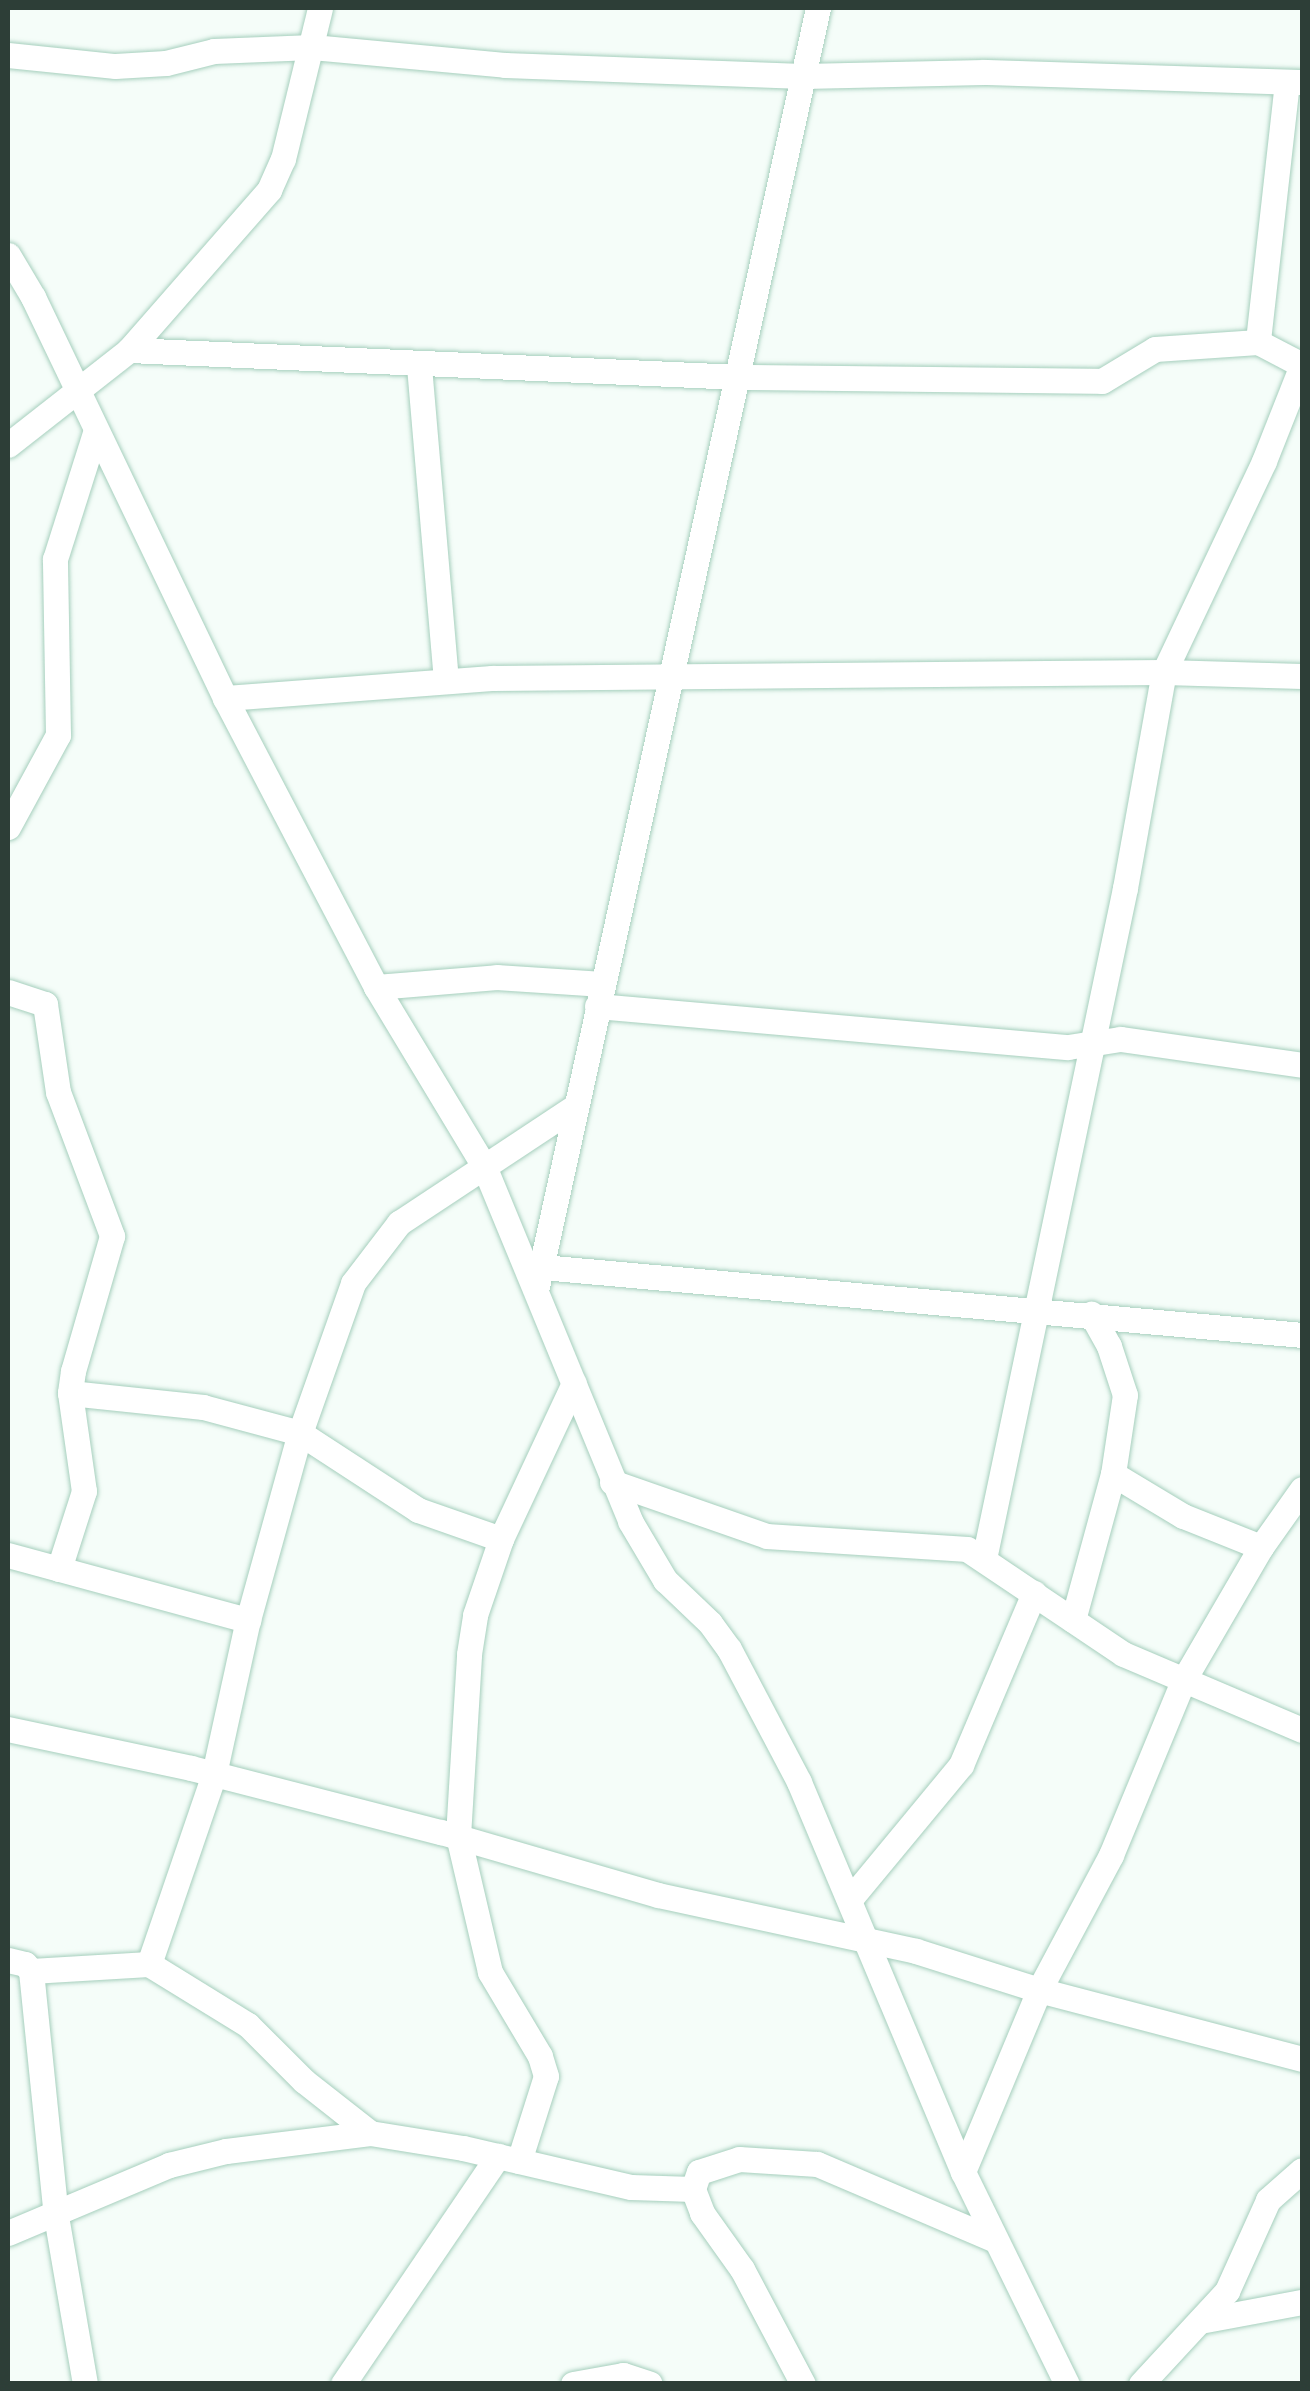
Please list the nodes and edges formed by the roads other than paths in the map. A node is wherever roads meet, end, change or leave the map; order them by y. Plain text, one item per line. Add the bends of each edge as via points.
1 (320, 8) edge
2 (818, 8) edge
3 (312, 47) junction
4 (8, 55) edge
5 (803, 76) junction
6 (1295, 82) edge
7 (8, 255) edge
8 (1258, 342) junction
9 (129, 350) junction
10 (1302, 365) edge
11 (419, 366) junction
12 (740, 378) junction
13 (74, 391) junction
14 (94, 433) junction
15 (8, 445) edge
16 (1164, 672) junction
17 (1302, 676) edge
18 (672, 678) junction
19 (446, 680) junction
20 (224, 698) junction
21 (8, 827) edge
22 (376, 987) junction
23 (8, 992) edge
24 (600, 995) junction
25 (1093, 1042) junction
26 (1302, 1065) edge
27 (576, 1106) junction
28 (484, 1166) junction
29 (540, 1276) junction
30 (1037, 1309) junction
31 (1090, 1314) junction
32 (1302, 1335) edge
33 (574, 1383) junction
34 (70, 1393) junction
35 (300, 1433) junction
36 (1113, 1474) junction
37 (612, 1482) junction
38 (1302, 1489) edge
39 (501, 1539) junction
40 (1261, 1547) junction
41 (8, 1555) edge
42 (984, 1559) junction
43 (59, 1569) junction
44 (1034, 1594) junction
45 (248, 1620) junction
46 (1073, 1620) junction
47 (1183, 1681) junction
48 (8, 1729) edge
49 (1302, 1730) edge
50 (214, 1774) junction
51 (458, 1836) junction
52 (851, 1898) junction
53 (865, 1938) junction
54 (149, 1964) junction
55 (19, 1965) edge
56 (1038, 1990) junction
57 (1302, 2059) edge
58 (370, 2132) junction
59 (508, 2158) junction
60 (1302, 2170) edge
61 (963, 2172) junction
62 (693, 2189) junction
63 (56, 2216) junction
64 (8, 2233) edge
65 (995, 2240) junction
66 (1302, 2302) edge
67 (1200, 2322) junction
68 (85, 2384) edge
69 (343, 2384) edge
70 (573, 2384) edge
71 (650, 2384) edge
72 (803, 2384) edge
73 (1067, 2384) edge
74 (1142, 2384) edge

1 - 3 street
2 - 5 street
3 - 4 street via 214,51 115,66
3 - 5 street via 506,64
3 - 9 street via 269,190
5 - 6 street via 984,72
5 - 12 street
6 - 8 street
7 - 13 street
8 - 10 street
8 - 12 street via 1155,349 1102,381
9 - 11 street
9 - 13 street
10 - 16 street
11 - 12 street
11 - 19 street
12 - 18 street
13 - 14 street
13 - 15 street
14 - 20 street
14 - 21 street via 55,558 58,734
16 - 17 street
16 - 18 street
16 - 25 street
18 - 19 street
18 - 24 street
19 - 20 street
20 - 22 street
22 - 24 street via 497,977
22 - 28 street
23 - 34 street via 45,1004 58,1092 112,1236
24 - 25 street via 1068,1048
24 - 27 street
25 - 26 street
25 - 30 street
27 - 28 street
27 - 29 street
28 - 29 street
28 - 35 street via 399,1222 375,1249 332,1334
29 - 30 street
29 - 33 street
30 - 31 street
30 - 42 street
31 - 32 street
31 - 36 street via 1123,1383
33 - 37 street
33 - 39 street
34 - 35 street via 202,1407
34 - 43 street via 84,1491
35 - 39 street via 418,1510
35 - 45 street
36 - 40 street via 1183,1516
36 - 46 street
37 - 42 street via 767,1536 954,1546
37 - 52 street via 665,1580 729,1649 800,1782
38 - 40 street
39 - 51 street via 469,1654
40 - 47 street
41 - 43 street
42 - 44 street
43 - 45 street
44 - 46 street
44 - 52 street via 961,1765
45 - 50 street
46 - 47 street via 1123,1654
47 - 49 street
47 - 56 street via 1111,1855
48 - 50 street
50 - 51 street
50 - 54 street
51 - 53 street via 658,1895
51 - 59 street via 490,1972 546,2076
52 - 53 street
53 - 56 street
53 - 61 street
54 - 55 street
54 - 58 street via 248,2025 304,2081
55 - 63 street
56 - 57 street
56 - 61 street
58 - 59 street
58 - 63 street via 170,2165
59 - 62 street via 630,2187
59 - 69 street
60 - 67 street via 1268,2200 1237,2278
61 - 65 street
62 - 65 street via 699,2172 729,2160 817,2164
62 - 72 street
63 - 64 street
63 - 68 street
65 - 73 street
66 - 67 street
67 - 74 street
70 - 71 street via 623,2375

